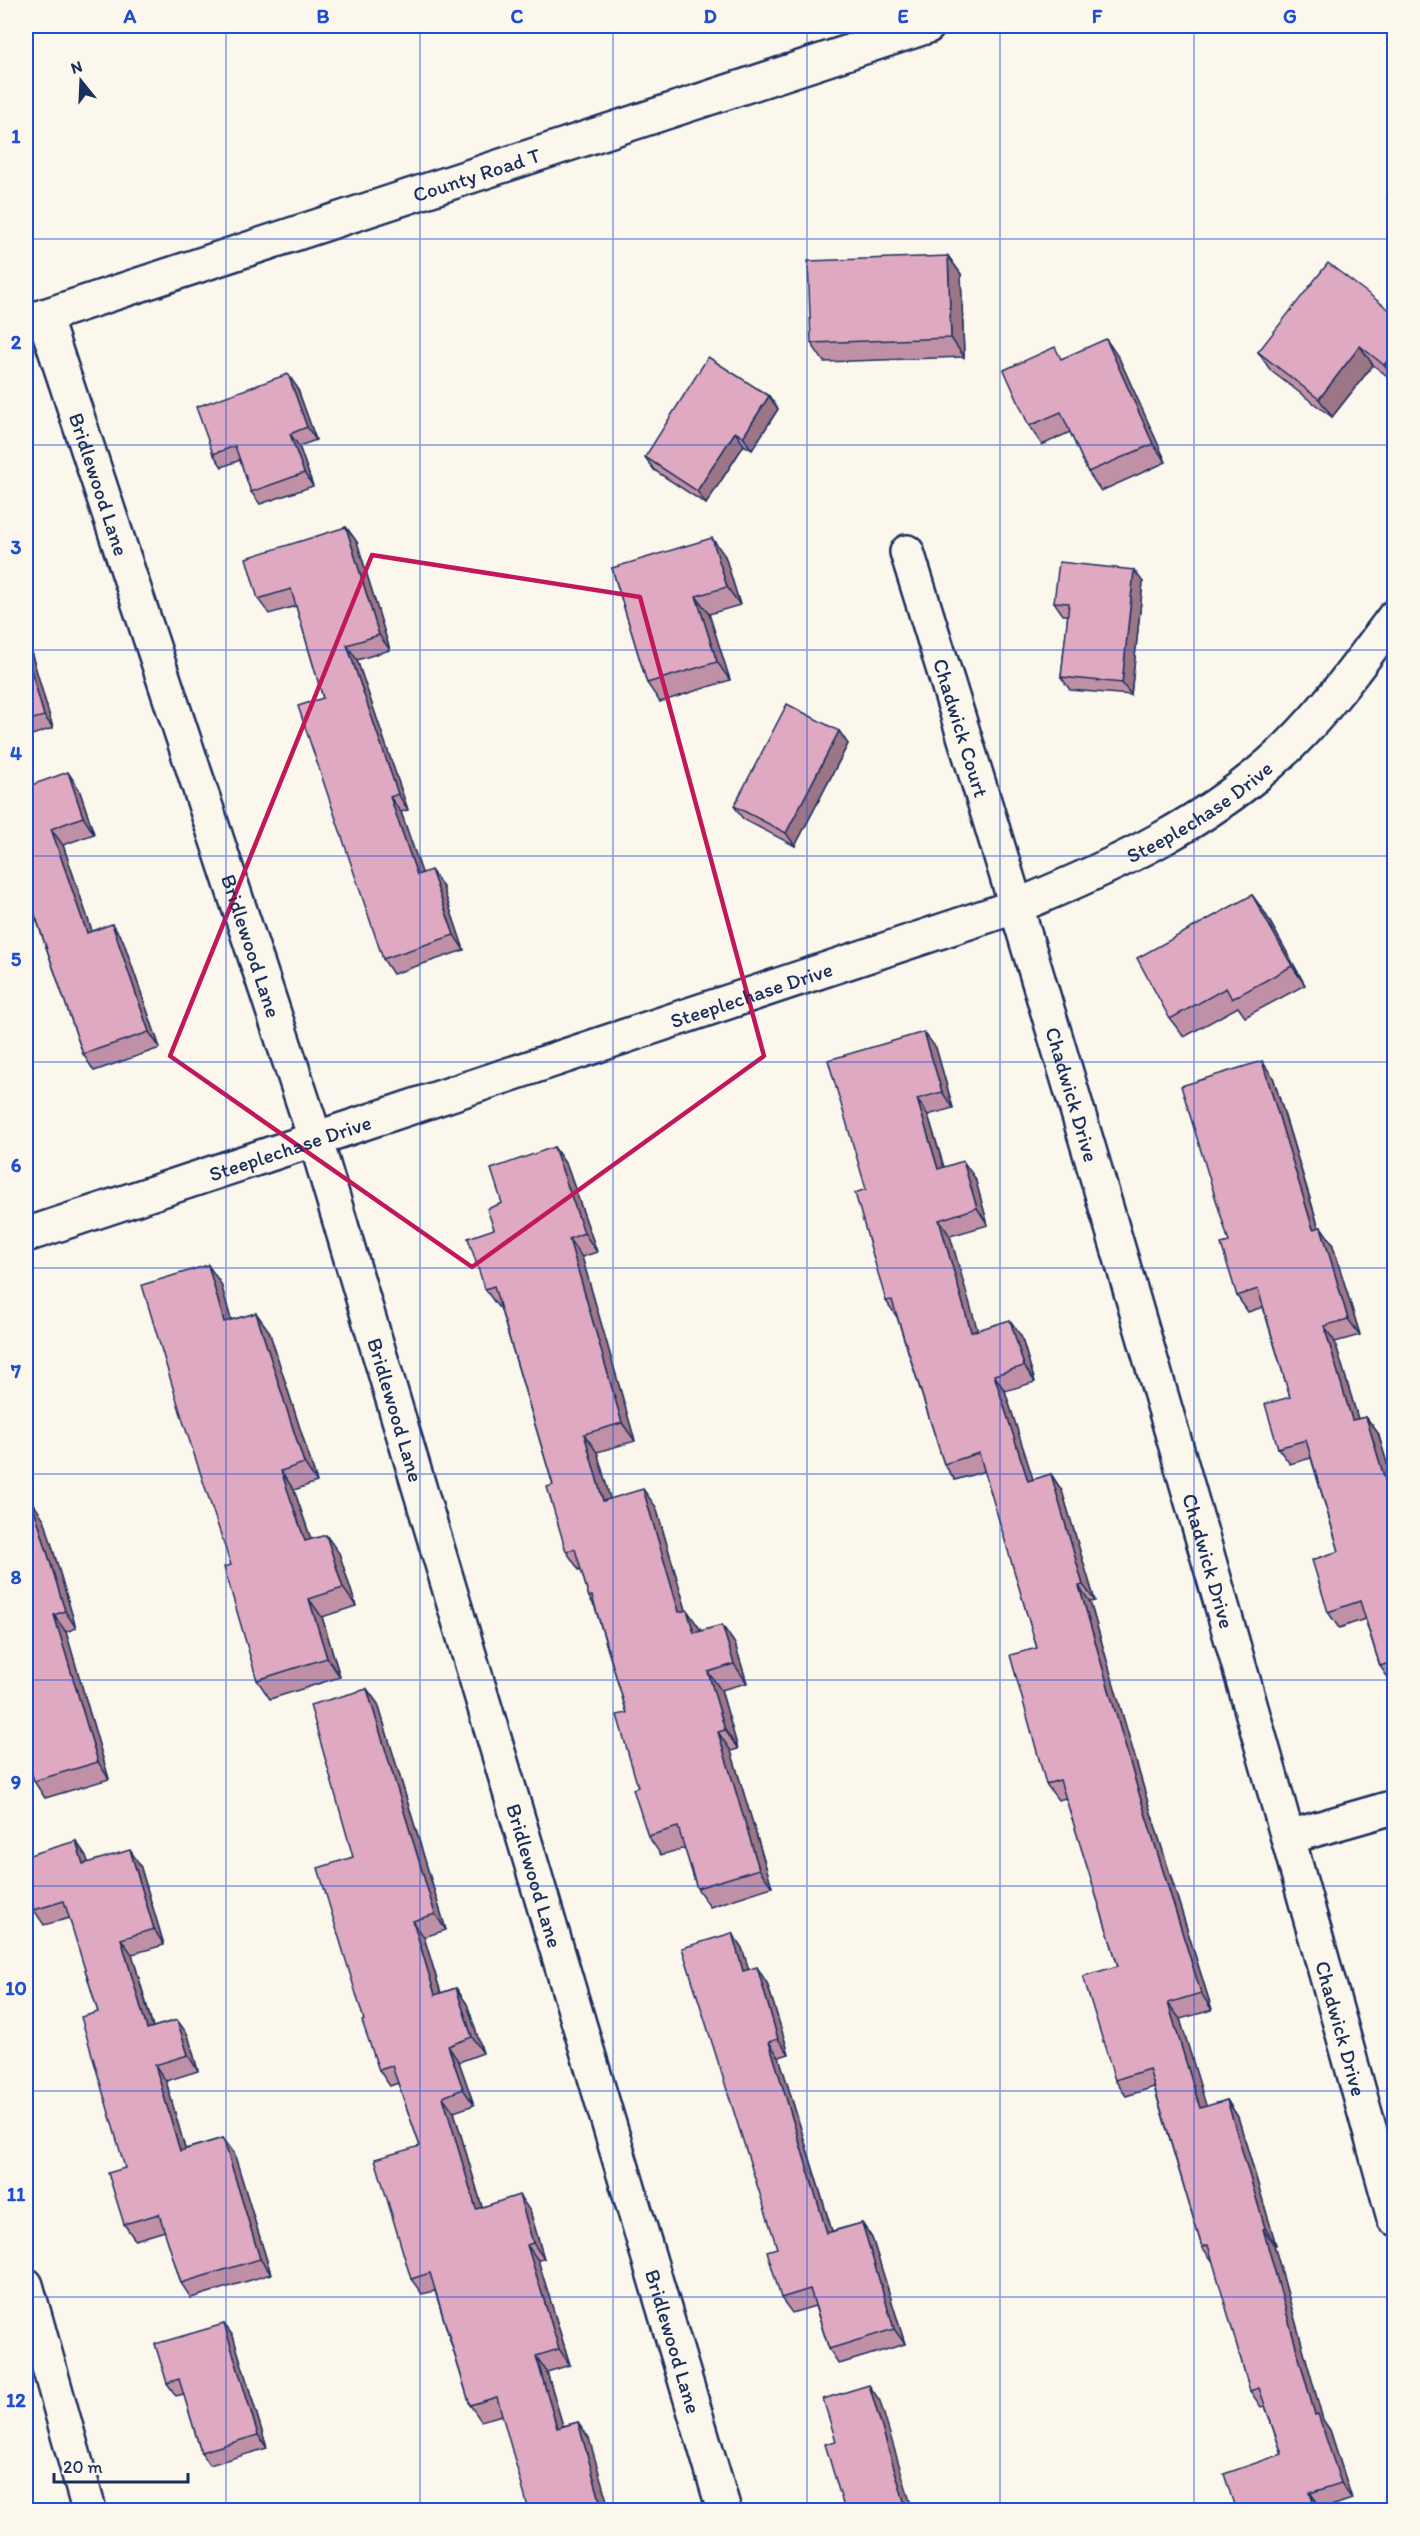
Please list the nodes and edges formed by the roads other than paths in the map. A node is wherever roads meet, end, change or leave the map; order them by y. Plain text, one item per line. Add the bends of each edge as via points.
1 (928, 26) edge
2 (35, 319) edge
3 (906, 552) dead end
4 (1395, 617) edge
5 (1017, 906) junction
6 (316, 1141) junction
7 (26, 1235) edge
8 (1395, 1807) edge
9 (1289, 1837) junction
10 (1395, 2218) edge
11 (26, 2285) edge
12 (89, 2511) edge
13 (723, 2511) edge

1 - 2 street, County Road T
2 - 6 street, Bridlewood Lane
3 - 5 street, Chadwick Court
4 - 5 street, Steeplechase Drive via 1291,744 1234,794 1173,835
5 - 6 street, Steeplechase Drive
5 - 9 street, Chadwick Drive
6 - 7 street, Steeplechase Drive
6 - 13 street, Bridlewood Lane
8 - 9 street
9 - 10 street, Chadwick Drive
11 - 12 street

